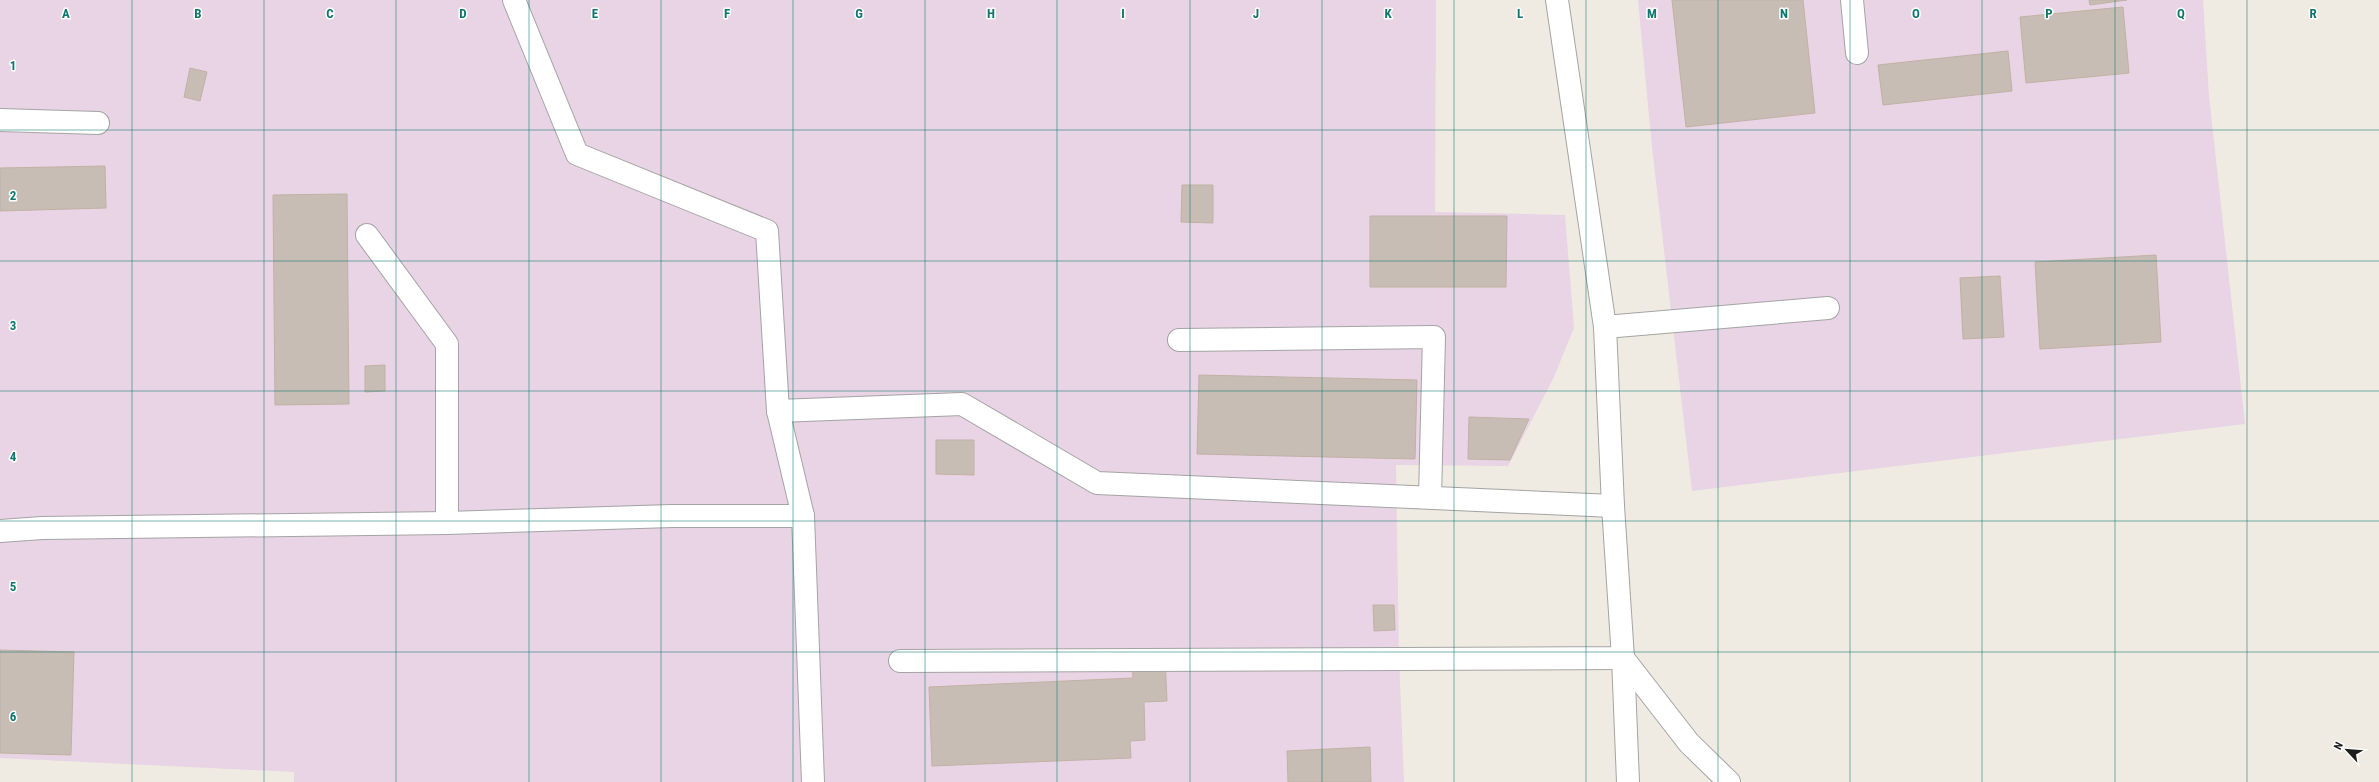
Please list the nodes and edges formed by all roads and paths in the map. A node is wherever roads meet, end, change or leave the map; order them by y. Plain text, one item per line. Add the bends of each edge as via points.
1 (514, 0) edge
2 (1557, 0) edge
3 (1852, 0) edge
4 (1857, 53) dead end
5 (0, 120) edge
6 (98, 123) dead end
7 (367, 235) dead end
8 (1828, 308) dead end
9 (1604, 327) junction
10 (1179, 340) dead end
11 (778, 411) junction
12 (1430, 497) junction
13 (1613, 506) junction
14 (803, 516) junction
15 (447, 522) junction
16 (0, 531) edge
17 (1623, 658) junction
18 (900, 661) dead end
19 (813, 782) edge
20 (1628, 782) edge
21 (1729, 782) edge

1 - 11 lane via 577,154 767,231
2 - 9 lane
3 - 4 lane
5 - 6 lane
7 - 15 lane via 447,344
8 - 9 lane
9 - 13 lane
10 - 12 lane via 1434,337
11 - 12 lane via 962,404 1097,482
11 - 14 lane
12 - 13 lane
13 - 17 lane
14 - 15 lane via 672,516
14 - 19 lane
15 - 16 lane via 42,528
17 - 18 lane
17 - 20 lane
17 - 21 lane via 1689,743

